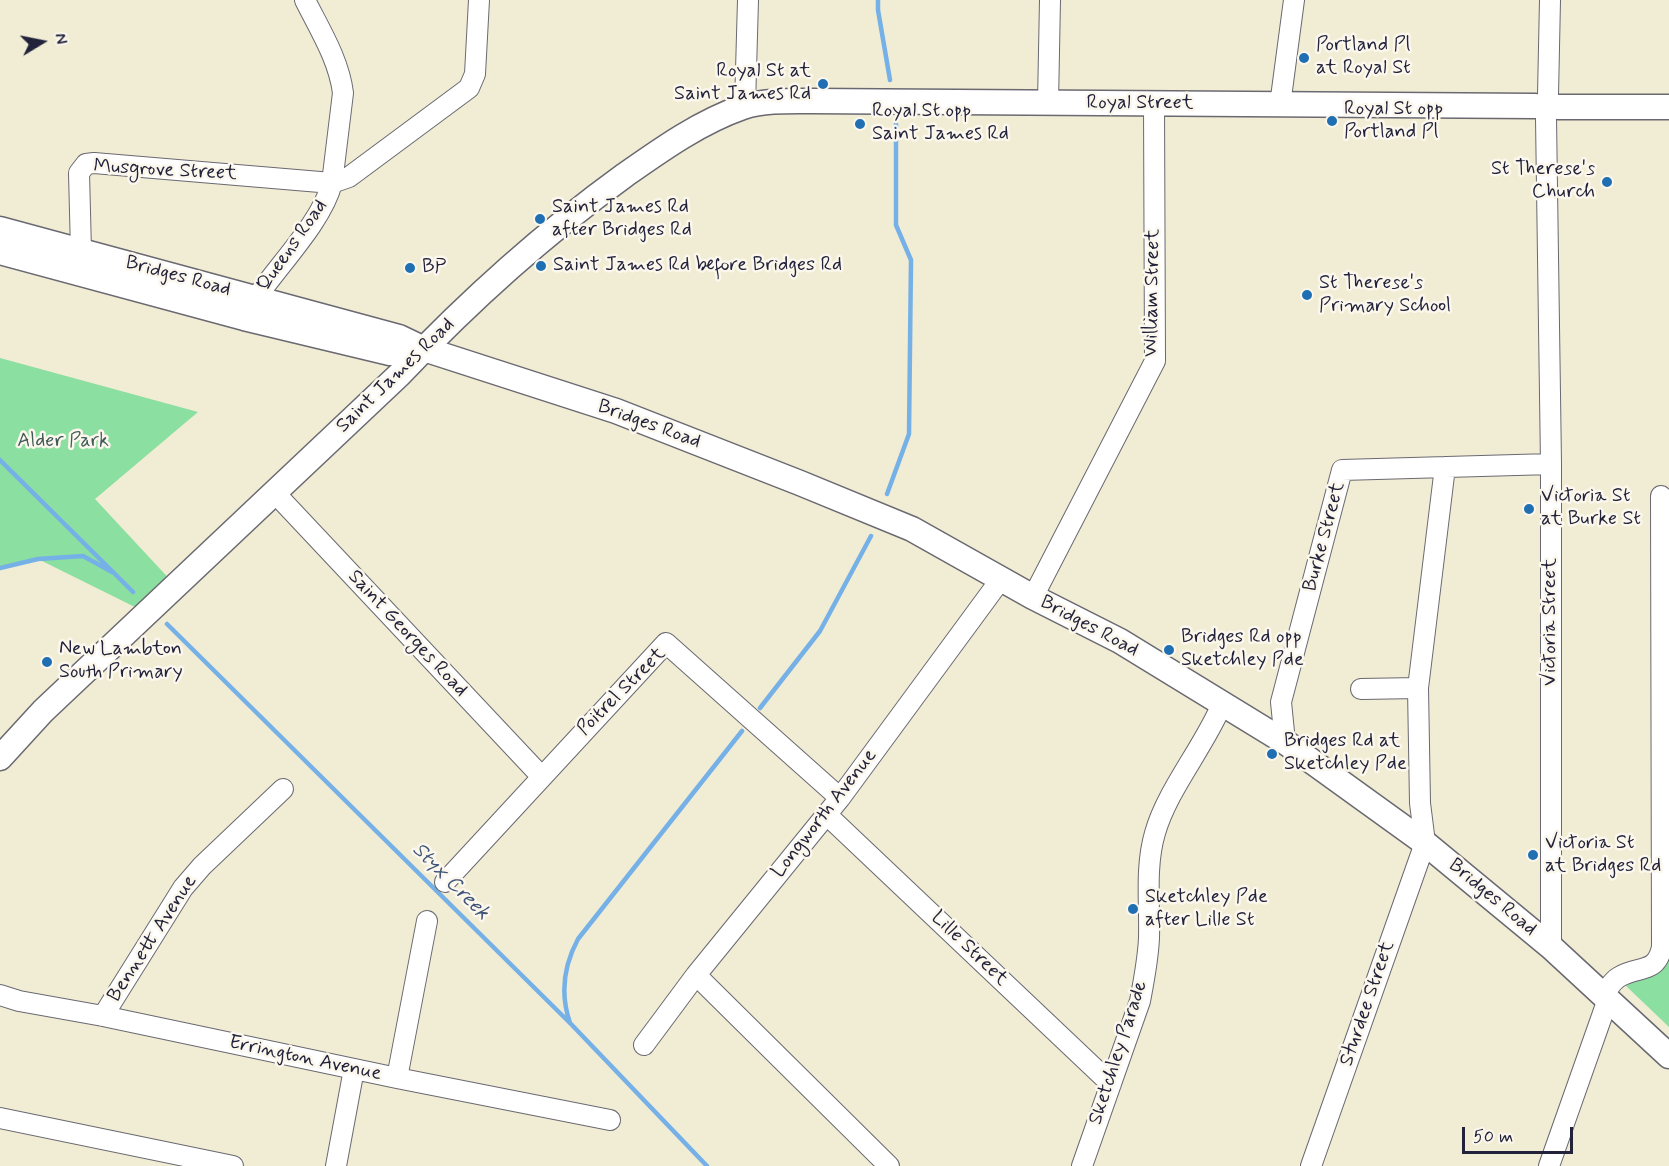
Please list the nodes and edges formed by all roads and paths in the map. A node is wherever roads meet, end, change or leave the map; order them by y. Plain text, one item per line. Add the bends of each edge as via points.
1 (305, 0) edge
2 (479, 0) edge
3 (748, 0) edge
4 (1050, 0) edge
5 (1294, 0) edge
6 (1550, 0) edge
7 (1048, 103) junction
8 (1154, 104) junction
9 (1280, 105) junction
10 (746, 106) junction
11 (1547, 107) junction
12 (1669, 107) edge
13 (332, 183) junction
14 (0, 229) edge
15 (81, 250) junction
16 (0, 252) edge
17 (250, 308) junction
18 (424, 350) junction
19 (1551, 464) junction
20 (1445, 467) junction
21 (273, 492) junction
22 (1662, 496) dead end
23 (1001, 579) junction
24 (1033, 597) junction
25 (1361, 688) dead end
26 (1418, 688) junction
27 (1281, 702) junction
28 (1222, 704) junction
29 (1254, 722) junction
30 (1284, 742) junction
31 (0, 758) edge
32 (541, 776) junction
33 (283, 789) dead end
34 (840, 798) junction
35 (827, 815) junction
36 (1425, 843) junction
37 (445, 882) dead end
38 (427, 921) dead end
39 (1551, 947) junction
40 (696, 975) junction
41 (0, 995) edge
42 (1605, 997) junction
43 (103, 1016) junction
44 (644, 1045) dead end
45 (1669, 1056) edge
46 (354, 1069) junction
47 (396, 1078) junction
48 (1111, 1084) junction
49 (0, 1118) edge
50 (610, 1120) dead end
51 (232, 1166) edge
52 (336, 1166) edge
53 (889, 1166) edge
54 (1082, 1166) edge
55 (1311, 1166) edge
56 (1549, 1166) edge

1 - 13 street, Queens Road via 341,78 343,93
2 - 13 street via 475,74 469,88 350,177
3 - 10 street
4 - 7 street
5 - 9 street
6 - 11 street, Victoria Street
7 - 8 main road, Royal Street
7 - 10 main road, Royal Street via 811,101
8 - 9 main road, Royal Street
8 - 24 street, William Street via 1155,361
9 - 11 main road, Royal Street
10 - 18 main road, Saint James Road via 711,120 658,151 583,206
11 - 12 main road, Royal Street
11 - 19 street, Victoria Street
13 - 15 street, Musgrove Street via 86,164 79,172
13 - 17 street, Queens Road via 318,214
14 - 15 main road, Bridges Road
15 - 17 main road, Bridges Road
16 - 17 main road, Bridges Road
17 - 18 main road, Bridges Road via 390,353
18 - 21 main road, Saint James Road
18 - 23 main road, Bridges Road via 616,411 800,483 912,529
19 - 20 street, Burke Street
19 - 39 street, Victoria Street
20 - 26 street
20 - 27 street, Burke Street via 1342,470
21 - 31 main road, Saint James Road via 43,711
21 - 32 street, Saint Georges Road
22 - 42 street via 1662,946 1653,965 1620,976
23 - 24 main road, Bridges Road
23 - 34 street, Longworth Avenue
24 - 28 main road, Bridges Road via 1120,641
25 - 26 street
26 - 36 street via 1420,802
27 - 29 street
27 - 30 street, Burke Street
28 - 29 main road, Bridges Road
28 - 48 street, Sketchley Parade via 1162,812 1155,833 1150,857 1144,981
29 - 30 main road, Bridges Road
30 - 36 main road, Bridges Road
32 - 34 street, Poitrel Street via 666,643
32 - 37 street, Poitrel Street
33 - 43 street, Bennett Avenue via 183,888
34 - 35 street, Longworth Avenue
35 - 40 street, Longworth Avenue
35 - 48 street, Lille Street
36 - 39 main road, Bridges Road
36 - 55 street, Sturdee Street
38 - 47 street
39 - 42 main road, Bridges Road
40 - 44 street, Longworth Avenue
40 - 53 street
41 - 43 street, Errington Avenue
42 - 45 main road, Bridges Road
42 - 56 street
43 - 46 street, Errington Avenue
46 - 47 street, Errington Avenue
46 - 52 street
47 - 50 street, Errington Avenue
48 - 54 street, Sketchley Parade
49 - 51 street

